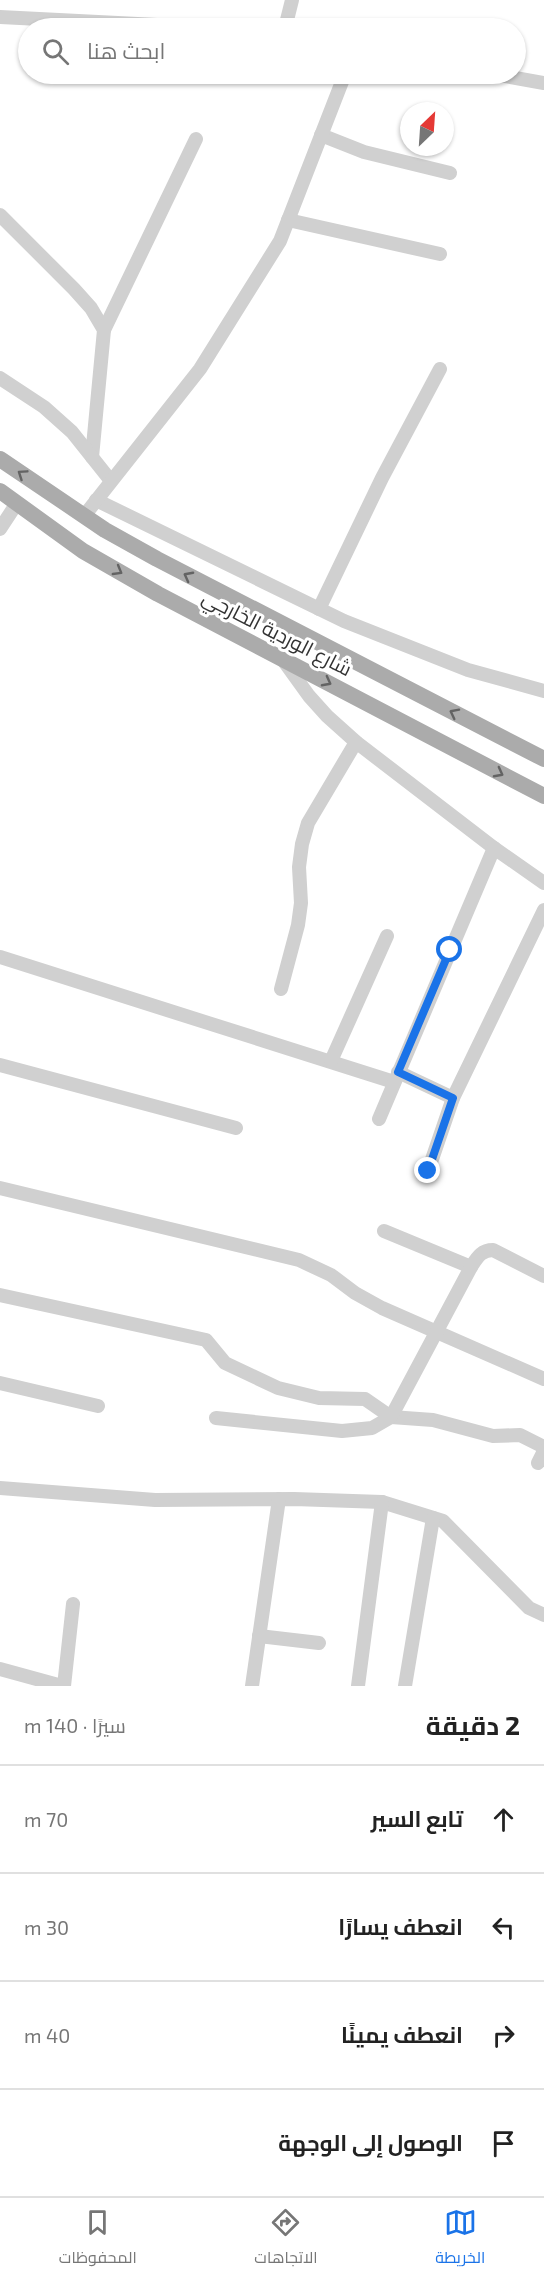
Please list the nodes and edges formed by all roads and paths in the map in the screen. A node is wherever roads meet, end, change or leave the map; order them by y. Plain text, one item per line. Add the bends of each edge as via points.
1 (292, 0) edge
2 (0, 17) edge
3 (20, 18) edge
4 (288, 18) edge
5 (526, 80) edge
6 (544, 83) edge
7 (341, 84) edge
8 (321, 135) junction
9 (196, 139) dead end
10 (450, 173) dead end
11 (0, 215) edge
12 (288, 220) junction
13 (440, 254) dead end
14 (104, 330) junction
15 (440, 369) dead end
16 (0, 378) edge
17 (92, 457) junction
18 (0, 459) edge
19 (111, 481) junction
20 (0, 491) edge
21 (50, 493) junction
22 (96, 500) junction
23 (22, 506) junction
24 (84, 516) junction
25 (0, 529) edge
26 (105, 530) junction
27 (83, 551) junction
28 (320, 609) junction
29 (282, 658) junction
30 (544, 692) edge
31 (356, 742) junction
32 (544, 759) edge
33 (544, 796) edge
34 (494, 848) junction
35 (544, 883) edge
36 (544, 910) edge
37 (387, 936) dead end
38 (0, 957) edge
39 (281, 989) dead end
40 (331, 1061) junction
41 (0, 1065) edge
42 (396, 1077) junction
43 (453, 1098) junction
44 (379, 1119) dead end
45 (236, 1128) dead end
46 (428, 1171) dead end
47 (0, 1188) edge
48 (384, 1231) dead end
49 (471, 1267) junction
50 (544, 1275) edge
51 (0, 1295) edge
52 (438, 1332) junction
53 (544, 1379) edge
54 (0, 1383) edge
55 (99, 1406) dead end
56 (391, 1417) junction
57 (216, 1418) dead end
58 (542, 1453) edge
59 (0, 1488) edge
60 (279, 1499) junction
61 (382, 1503) junction
62 (433, 1518) junction
63 (74, 1604) dead end
64 (544, 1616) edge
65 (259, 1636) junction
66 (319, 1643) dead end
67 (0, 1669) edge
68 (63, 1686) edge
69 (252, 1686) edge
70 (358, 1686) edge
71 (405, 1686) edge

1 - 4 street
2 - 3 street
5 - 6 street
7 - 8 street
8 - 10 street via 364,152
8 - 12 street
9 - 14 street
11 - 14 street via 74,289
12 - 13 street
12 - 19 street via 280,241 200,369
14 - 17 street
15 - 28 street via 382,478
16 - 17 street via 44,407
17 - 19 street
21 -> 18 main road, شارع الوردية الخارجي
19 - 22 street
20 - 23 main road, شارع الوردية الخارجي
21 - 23 main road via 50,510 42,513
21 - 24 main road, شارع الوردية الخارجي
22 - 24 street
22 - 28 street
23 - 25 street
23 - 27 main road, شارع الوردية الخارجي
24 - 26 main road, شارع الوردية الخارجي
26 - 27 main road via 87,525 81,528 78,535
32 -> 26 main road, شارع الوردية الخارجي
27 -> 29 main road, شارع الوردية الخارجي
28 - 30 street via 468,670
29 - 31 street via 309,696
29 -> 33 main road, شارع الوردية الخارجي
31 - 34 street
31 - 39 street via 308,823 299,867 298,925
34 - 35 street
34 - 42 street
36 - 43 street
37 - 40 street
38 - 40 street
40 - 42 street
41 - 45 street
42 - 43 street
42 - 44 street
43 - 46 street
47 - 52 street via 299,1260 332,1275 368,1301
48 - 49 street
49 - 50 street via 481,1253 493,1250
49 - 52 street
51 - 56 street via 206,1340 225,1363 263,1382 319,1398 365,1399
52 - 53 street
52 - 56 street
54 - 55 street
56 - 57 street via 372,1428 342,1431
56 - 58 street via 433,1420 493,1436 520,1435
59 - 60 street via 154,1500
60 - 61 street
60 - 65 street
61 - 62 street
61 - 70 street
62 - 64 street via 443,1521 529,1608
62 - 71 street
63 - 68 street
65 - 66 street
65 - 69 street
67 - 68 street

